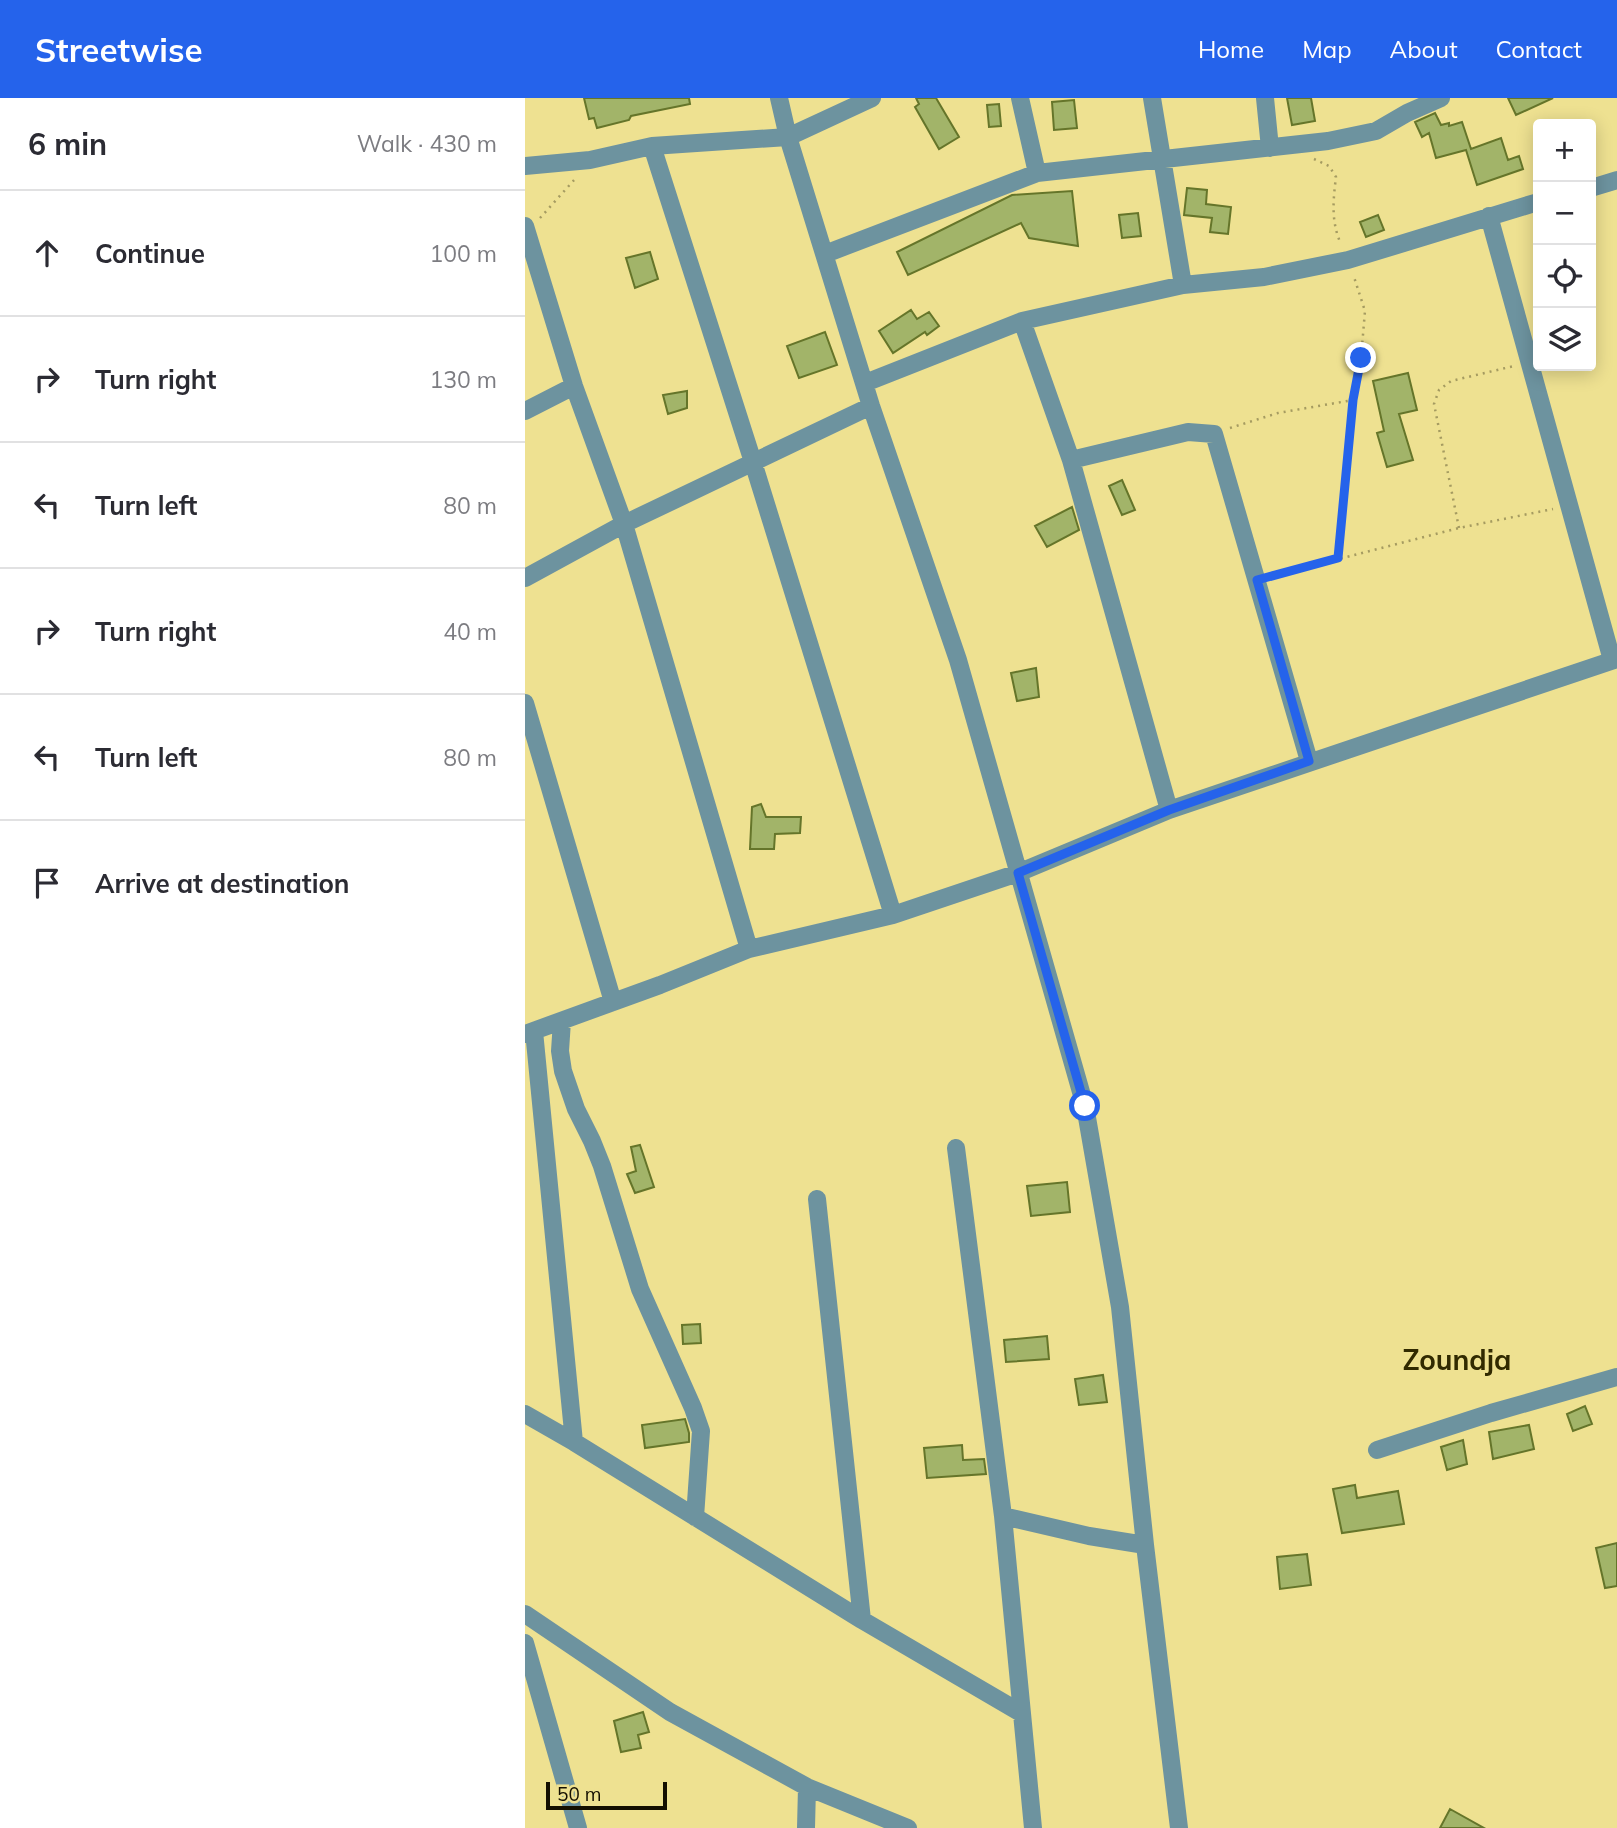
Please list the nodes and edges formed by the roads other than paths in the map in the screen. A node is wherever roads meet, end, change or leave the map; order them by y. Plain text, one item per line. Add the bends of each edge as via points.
1 (779, 98) edge
2 (872, 98) edge
3 (1020, 98) edge
4 (1152, 98) edge
5 (1265, 98) edge
6 (1441, 98) edge
7 (1405, 106) edge
8 (788, 137) junction
9 (652, 146) junction
10 (1270, 148) junction
11 (1164, 159) junction
12 (525, 166) edge
13 (1037, 173) junction
14 (1617, 180) edge
15 (1596, 186) edge
16 (1533, 203) edge
17 (1489, 216) junction
18 (526, 228) edge
19 (825, 254) junction
20 (1183, 285) junction
21 (1022, 321) junction
22 (865, 383) junction
23 (574, 386) junction
24 (871, 406) junction
25 (525, 411) edge
26 (1070, 460) junction
27 (753, 462) junction
28 (624, 524) junction
29 (525, 578) edge
30 (1615, 660) edge
31 (525, 703) edge
32 (1309, 761) junction
33 (1169, 810) junction
34 (1018, 873) junction
35 (893, 915) junction
36 (749, 949) junction
37 (613, 1002) junction
38 (562, 1021) junction
39 (529, 1032) edge
40 (956, 1147) dead end
41 (817, 1199) dead end
42 (1617, 1377) edge
43 (525, 1414) edge
44 (574, 1442) junction
45 (1377, 1451) dead end
46 (1003, 1516) junction
47 (695, 1517) junction
48 (1145, 1545) junction
49 (525, 1615) edge
50 (862, 1620) junction
51 (525, 1643) edge
52 (1021, 1713) junction
53 (807, 1787) junction
54 (578, 1828) edge
55 (806, 1828) edge
56 (908, 1828) edge
57 (1033, 1828) edge
58 (1179, 1828) edge

1 - 8 street
2 - 8 street
3 - 13 street
4 - 11 street
5 - 10 street
6 - 7 street
7 - 10 street via 1376,131
8 - 9 street
8 - 19 street
9 - 12 street via 590,160
9 - 27 street
10 - 11 street
11 - 13 street
11 - 20 street
13 - 19 street
14 - 15 street
16 - 17 street
17 - 20 street via 1349,260 1264,277
17 - 30 street
18 - 23 street
19 - 22 street
20 - 21 street
21 - 22 street
21 - 26 street
22 - 24 street
23 - 25 street
23 - 28 street
24 - 27 street
24 - 34 street via 958,660
26 - 32 street via 1188,432 1214,434
26 - 33 street
27 - 28 street
27 - 35 street
28 - 29 street
28 - 36 street
30 - 32 street
31 - 37 street
32 - 33 street
33 - 34 street
34 - 35 street
34 - 48 street via 1085,1106 1120,1307
35 - 36 street
36 - 37 street
37 - 38 street
38 - 39 street
38 - 47 street via 563,1070 576,1109 602,1166 640,1289 701,1431
39 - 44 street
40 - 46 street
41 - 50 street
42 - 45 street
43 - 44 street
44 - 47 street
46 - 48 street
46 - 52 street
47 - 50 street
48 - 58 street
49 - 53 street via 670,1712
50 - 52 street
51 - 54 street
52 - 57 street
53 - 55 street
53 - 56 street

